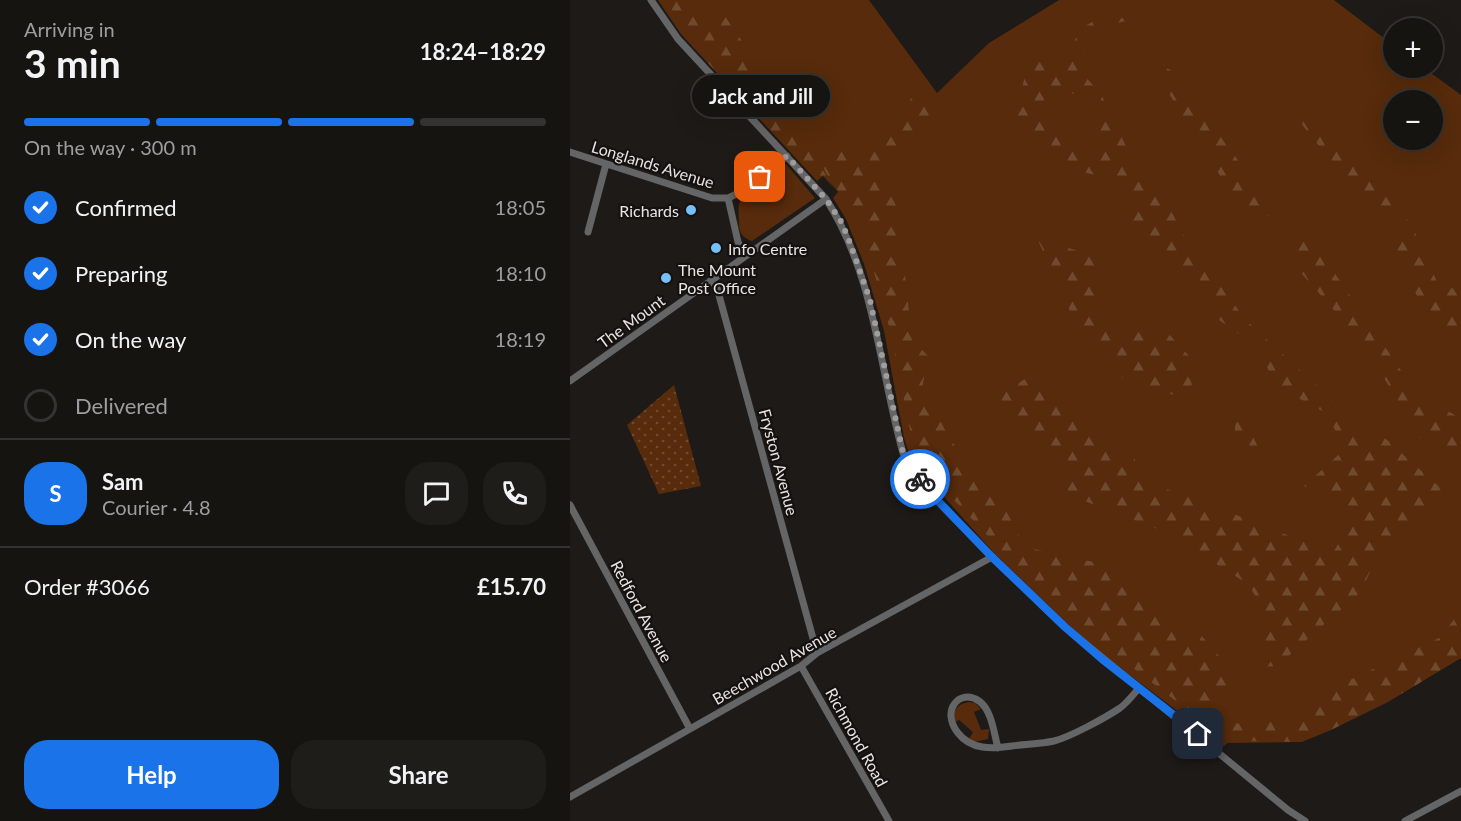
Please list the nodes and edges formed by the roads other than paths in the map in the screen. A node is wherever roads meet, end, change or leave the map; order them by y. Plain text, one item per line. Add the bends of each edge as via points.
1 (651, 0) edge
2 (570, 152) edge
3 (787, 156) junction
4 (606, 164) junction
5 (728, 198) junction
6 (826, 199) junction
7 (588, 232) dead end
8 (746, 255) junction
9 (711, 280) junction
10 (570, 381) edge
11 (570, 505) edge
12 (992, 557) junction
13 (817, 654) junction
14 (801, 666) junction
15 (1139, 688) junction
16 (690, 729) junction
17 (998, 748) junction
18 (1461, 791) edge
19 (570, 797) edge
20 (889, 821) edge
21 (1305, 821) edge
22 (1405, 821) edge

1 - 3 street via 678,39
2 - 4 street, Longlands Avenue
3 - 5 street, Longlands Avenue
3 - 6 street
4 - 5 street, Longlands Avenue via 712,198
4 - 7 street
5 - 8 street via 738,242
6 - 8 street, The Mount
6 - 12 street via 842,223 870,300 903,453 937,500
8 - 9 street, The Mount
9 - 10 street, The Mount
9 - 13 street, Fryston Avenue via 720,298
11 - 16 street, Redford Avenue
12 - 13 street, Beechwood Avenue
12 - 15 street via 1065,627
13 - 14 street, Beechwood Avenue
14 - 16 street, Beechwood Avenue
14 - 20 street, Richmond Road
15 - 17 street via 1121,707 1056,741
15 - 21 street
16 - 19 street, Beechwood Avenue
17 - 17 street via 975,746 952,726 951,708 958,700 981,702
18 - 22 street

